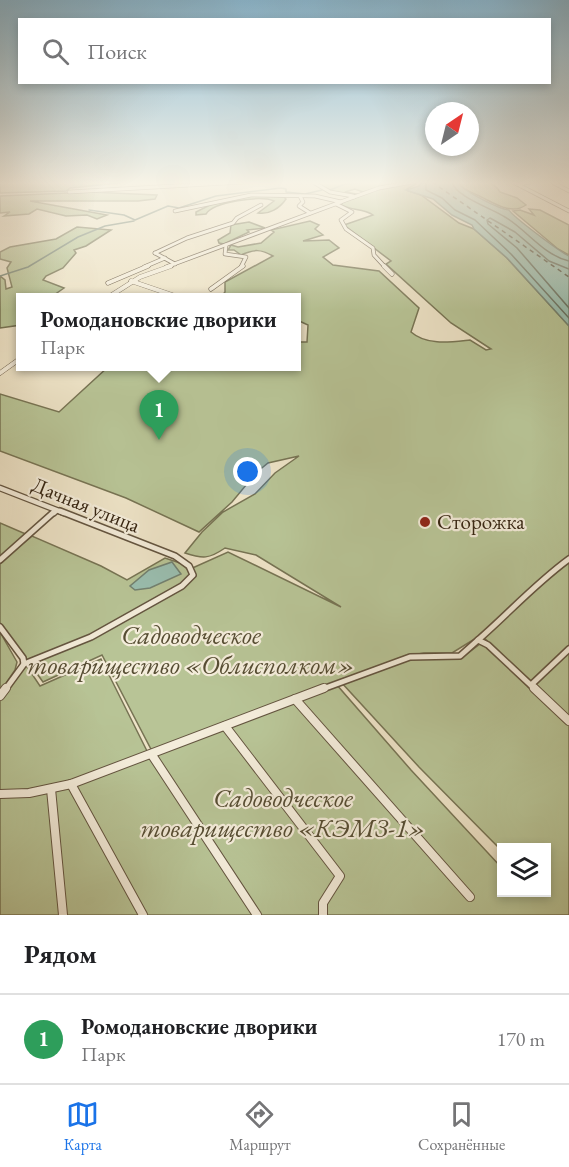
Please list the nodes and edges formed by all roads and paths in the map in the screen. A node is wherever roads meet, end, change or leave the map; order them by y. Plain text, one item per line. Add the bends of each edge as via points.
1 (228, 225) edge
2 (279, 225) edge
3 (342, 225) edge
4 (226, 245) junction
5 (165, 258) junction
6 (175, 264) junction
7 (392, 274) dead end
8 (131, 281) junction
9 (108, 283) dead end
10 (211, 289) dead end
11 (112, 293) edge
12 (168, 293) edge
13 (16, 362) edge
14 (0, 374) edge
15 (0, 488) edge
16 (56, 511) junction
17 (569, 559) edge
18 (0, 560) edge
19 (0, 627) edge
20 (478, 640) junction
21 (569, 650) edge
22 (24, 664) junction
23 (531, 685) junction
24 (0, 696) edge
25 (295, 699) junction
26 (569, 721) edge
27 (225, 726) junction
28 (152, 755) junction
29 (71, 784) junction
30 (51, 789) junction
31 (0, 794) edge
32 (470, 897) dead end
33 (63, 915) edge
34 (142, 915) edge
35 (257, 915) edge
36 (323, 915) edge

1 - 5 street via 155,253
2 - 4 street
3 - 7 street via 373,248 374,255
4 - 6 street
4 - 10 street via 225,254 246,257 244,265
5 - 6 street
5 - 9 street
6 - 8 street
8 - 11 street
8 - 12 street
13 - 14 street
15 - 16 street, Дачная улица
16 - 18 street
16 - 22 street, Дачная улица via 175,556 189,566 193,575 189,581 91,637
17 - 20 street via 544,577
19 - 22 street
20 - 23 street
20 - 25 street via 459,656 411,657
21 - 23 street
22 - 24 street
23 - 26 street
25 - 27 street
25 - 32 street
27 - 28 street
27 - 36 street via 340,876 325,896
28 - 29 street
28 - 35 street
29 - 30 street
29 - 34 street
30 - 31 street
30 - 33 street

